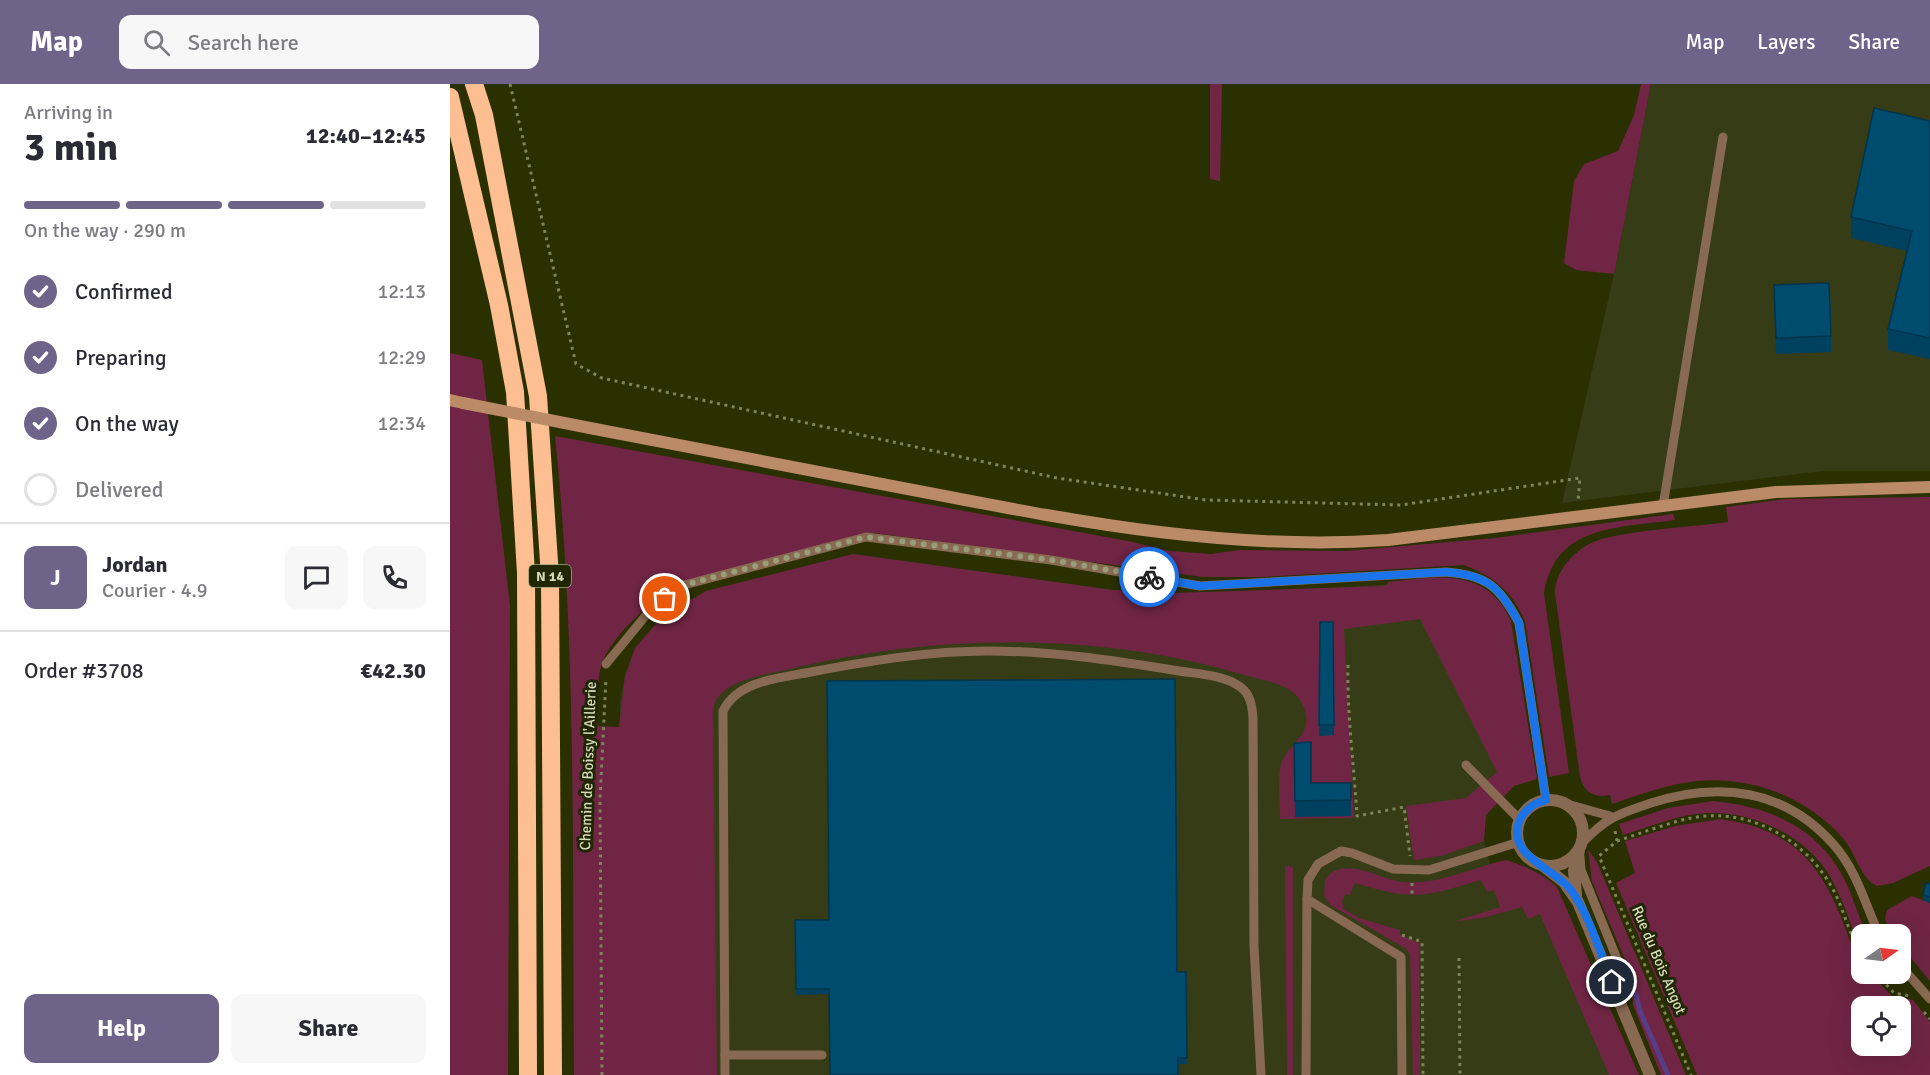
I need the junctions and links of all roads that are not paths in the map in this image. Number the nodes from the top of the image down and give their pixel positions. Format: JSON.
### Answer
{"nodes":[{"id":1,"x":474,"y":84,"type":"edge"},
{"id":2,"x":450,"y":99,"type":"edge"},
{"id":3,"x":1723,"y":137,"type":"dead end"},
{"id":4,"x":456,"y":401,"type":"edge"},
{"id":5,"x":1930,"y":487,"type":"edge"},
{"id":6,"x":1662,"y":506,"type":"junction"},
{"id":7,"x":606,"y":664,"type":"road end"},
{"id":8,"x":1466,"y":765,"type":"dead end"},
{"id":9,"x":1546,"y":800,"type":"junction"},
{"id":10,"x":1567,"y":804,"type":"junction"},
{"id":11,"x":1610,"y":816,"type":"junction"},
{"id":12,"x":1520,"y":820,"type":"junction"},
{"id":13,"x":1519,"y":842,"type":"junction"},
{"id":14,"x":1581,"y":846,"type":"junction"},
{"id":15,"x":1542,"y":865,"type":"junction"},
{"id":16,"x":1307,"y":899,"type":"junction"},
{"id":17,"x":1578,"y":902,"type":"junction"},
{"id":18,"x":1875,"y":924,"type":"edge"},
{"id":19,"x":1911,"y":977,"type":"edge"},
{"id":20,"x":1930,"y":999,"type":"edge"},
{"id":21,"x":1620,"y":1003,"type":"junction"},
{"id":22,"x":822,"y":1054,"type":"dead end"},
{"id":23,"x":725,"y":1055,"type":"junction"},
{"id":24,"x":528,"y":1075,"type":"edge"},
{"id":25,"x":554,"y":1075,"type":"edge"},
{"id":26,"x":725,"y":1075,"type":"edge"},
{"id":27,"x":1261,"y":1075,"type":"edge"},
{"id":28,"x":1306,"y":1075,"type":"edge"},
{"id":29,"x":1402,"y":1075,"type":"edge"},
{"id":30,"x":1650,"y":1075,"type":"edge"}],
"edges":[{"from":1,"to":25,"type":"highway","number":"N 14"},
{"from":2,"to":24,"type":"highway","number":"N 14"},
{"from":3,"to":6,"type":"lane"},
{"from":4,"to":6,"type":"main road","bridge":true},
{"from":5,"to":6,"type":"main road"},
{"from":7,"to":9,"type":"lane","name":"Chemin de Boissy l'Aillerie"},
{"from":8,"to":12,"type":"lane"},
{"from":9,"to":10,"type":"street"},
{"from":9,"to":12,"type":"street"},
{"from":10,"to":11,"type":"lane"},
{"from":10,"to":14,"type":"street"},
{"from":11,"to":14,"type":"lane"},
{"from":11,"to":18,"type":"lane"},
{"from":12,"to":13,"type":"street"},
{"from":13,"to":15,"type":"street"},
{"from":13,"to":16,"type":"lane"},
{"from":14,"to":15,"type":"street"},
{"from":14,"to":17,"type":"street"},
{"from":14,"to":21,"type":"lane"},
{"from":15,"to":17,"type":"street"},
{"from":16,"to":28,"type":"lane"},
{"from":16,"to":29,"type":"lane"},
{"from":17,"to":21,"type":"street"},
{"from":19,"to":20,"type":"lane"},
{"from":21,"to":30,"type":"street"},
{"from":22,"to":23,"type":"lane"},
{"from":23,"to":26,"type":"lane"},
{"from":23,"to":27,"type":"lane"}]}
